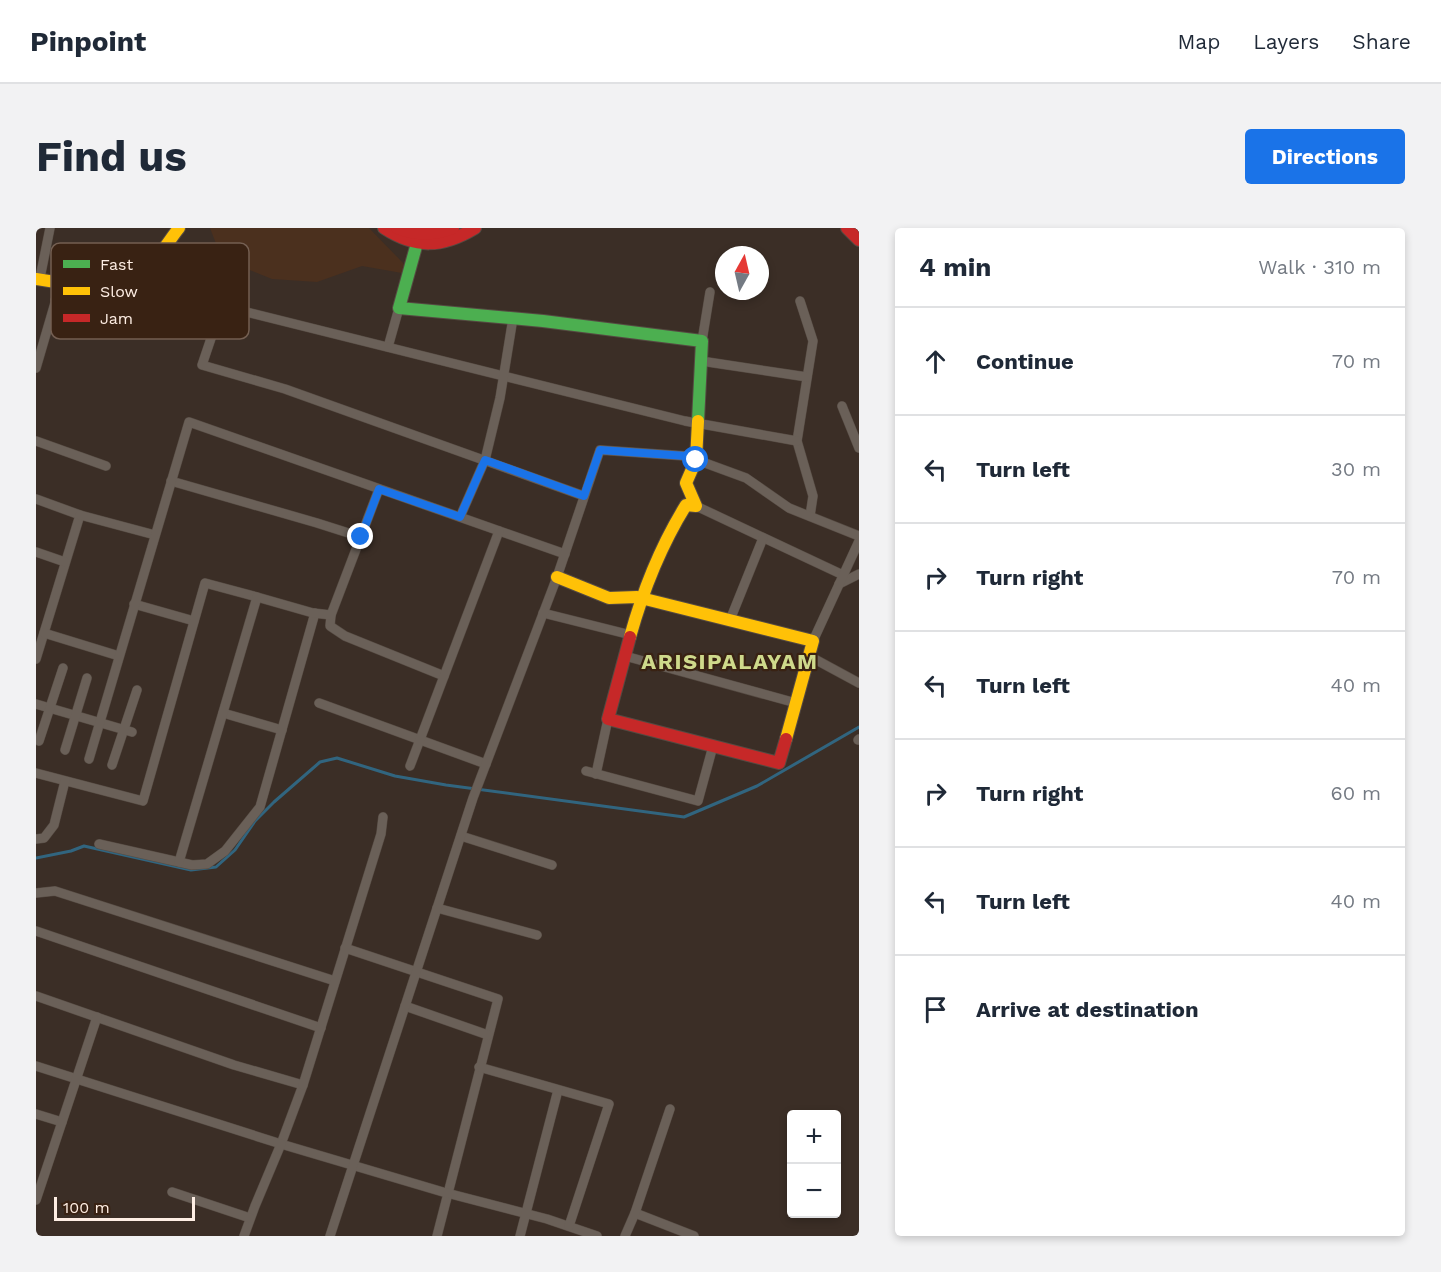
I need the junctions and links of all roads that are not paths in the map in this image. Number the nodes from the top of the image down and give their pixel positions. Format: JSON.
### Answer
{"nodes":[{"id":1,"x":50,"y":228,"type":"edge"},
{"id":2,"x":171,"y":228,"type":"edge"},
{"id":3,"x":179,"y":228,"type":"edge"},
{"id":4,"x":384,"y":228,"type":"edge"},
{"id":5,"x":397,"y":228,"type":"edge"},
{"id":6,"x":453,"y":228,"type":"edge"},
{"id":7,"x":475,"y":228,"type":"edge"},
{"id":8,"x":847,"y":228,"type":"edge"},
{"id":9,"x":859,"y":240,"type":"edge"},
{"id":10,"x":158,"y":243,"type":"edge"},
{"id":11,"x":167,"y":243,"type":"edge"},
{"id":12,"x":417,"y":243,"type":"junction"},
{"id":13,"x":38,"y":275,"type":"edge"},
{"id":14,"x":710,"y":292,"type":"dead end"},
{"id":15,"x":800,"y":301,"type":"dead end"},
{"id":16,"x":399,"y":308,"type":"junction"},
{"id":17,"x":249,"y":313,"type":"edge"},
{"id":18,"x":51,"y":314,"type":"edge"},
{"id":19,"x":513,"y":318,"type":"junction"},
{"id":20,"x":211,"y":339,"type":"edge"},
{"id":21,"x":702,"y":341,"type":"junction"},
{"id":22,"x":388,"y":347,"type":"junction"},
{"id":23,"x":701,"y":361,"type":"junction"},
{"id":24,"x":36,"y":368,"type":"edge"},
{"id":25,"x":504,"y":375,"type":"junction"},
{"id":26,"x":807,"y":376,"type":"junction"},
{"id":27,"x":842,"y":406,"type":"dead end"},
{"id":28,"x":698,"y":423,"type":"junction"},
{"id":29,"x":36,"y":441,"type":"edge"},
{"id":30,"x":797,"y":441,"type":"junction"},
{"id":31,"x":859,"y":448,"type":"edge"},
{"id":32,"x":485,"y":460,"type":"junction"},
{"id":33,"x":696,"y":460,"type":"junction"},
{"id":34,"x":105,"y":466,"type":"dead end"},
{"id":35,"x":171,"y":481,"type":"junction"},
{"id":36,"x":379,"y":489,"type":"junction"},
{"id":37,"x":584,"y":496,"type":"junction"},
{"id":38,"x":36,"y":499,"type":"edge"},
{"id":39,"x":696,"y":506,"type":"junction"},
{"id":40,"x":80,"y":515,"type":"junction"},
{"id":41,"x":810,"y":516,"type":"junction"},
{"id":42,"x":460,"y":517,"type":"junction"},
{"id":43,"x":499,"y":531,"type":"junction"},
{"id":44,"x":155,"y":535,"type":"junction"},
{"id":45,"x":859,"y":536,"type":"edge"},
{"id":46,"x":361,"y":537,"type":"junction"},
{"id":47,"x":764,"y":538,"type":"junction"},
{"id":48,"x":859,"y":541,"type":"edge"},
{"id":49,"x":36,"y":552,"type":"edge"},
{"id":50,"x":565,"y":554,"type":"junction"},
{"id":51,"x":66,"y":562,"type":"junction"},
{"id":52,"x":859,"y":574,"type":"edge"},
{"id":53,"x":557,"y":577,"type":"junction"},
{"id":54,"x":841,"y":580,"type":"junction"},
{"id":55,"x":257,"y":597,"type":"junction"},
{"id":56,"x":640,"y":598,"type":"junction"},
{"id":57,"x":134,"y":604,"type":"junction"},
{"id":58,"x":315,"y":613,"type":"junction"},
{"id":59,"x":543,"y":614,"type":"junction"},
{"id":60,"x":331,"y":615,"type":"junction"},
{"id":61,"x":730,"y":620,"type":"junction"},
{"id":62,"x":194,"y":621,"type":"junction"},
{"id":63,"x":44,"y":633,"type":"junction"},
{"id":64,"x":631,"y":635,"type":"junction"},
{"id":65,"x":813,"y":641,"type":"junction"},
{"id":66,"x":119,"y":656,"type":"junction"},
{"id":67,"x":809,"y":656,"type":"junction"},
{"id":68,"x":625,"y":657,"type":"junction"},
{"id":69,"x":36,"y":659,"type":"edge"},
{"id":70,"x":63,"y":668,"type":"dead end"},
{"id":71,"x":444,"y":676,"type":"junction"},
{"id":72,"x":87,"y":678,"type":"dead end"},
{"id":73,"x":859,"y":683,"type":"edge"},
{"id":74,"x":137,"y":690,"type":"dead end"},
{"id":75,"x":320,"y":703,"type":"dead end"},
{"id":76,"x":796,"y":703,"type":"junction"},
{"id":77,"x":36,"y":704,"type":"edge"},
{"id":78,"x":49,"y":708,"type":"junction"},
{"id":79,"x":223,"y":713,"type":"junction"},
{"id":80,"x":75,"y":716,"type":"junction"},
{"id":81,"x":608,"y":720,"type":"junction"},
{"id":82,"x":99,"y":723,"type":"junction"},
{"id":83,"x":282,"y":730,"type":"junction"},
{"id":84,"x":128,"y":731,"type":"junction"},
{"id":85,"x":420,"y":740,"type":"junction"},
{"id":86,"x":39,"y":741,"type":"dead end"},
{"id":87,"x":714,"y":746,"type":"junction"},
{"id":88,"x":65,"y":750,"type":"dead end"},
{"id":89,"x":88,"y":759,"type":"dead end"},
{"id":90,"x":486,"y":764,"type":"junction"},
{"id":91,"x":112,"y":765,"type":"dead end"},
{"id":92,"x":410,"y":766,"type":"dead end"},
{"id":93,"x":36,"y":773,"type":"edge"},
{"id":94,"x":65,"y":781,"type":"junction"},
{"id":95,"x":383,"y":817,"type":"dead end"},
{"id":96,"x":461,"y":836,"type":"junction"},
{"id":97,"x":36,"y":838,"type":"edge"},
{"id":98,"x":99,"y":844,"type":"dead end"},
{"id":99,"x":179,"y":862,"type":"junction"},
{"id":100,"x":552,"y":865,"type":"dead end"},
{"id":101,"x":36,"y":893,"type":"edge"},
{"id":102,"x":437,"y":908,"type":"junction"},
{"id":103,"x":36,"y":931,"type":"edge"},
{"id":104,"x":537,"y":935,"type":"dead end"},
{"id":105,"x":345,"y":948,"type":"junction"},
{"id":106,"x":417,"y":972,"type":"junction"},
{"id":107,"x":335,"y":981,"type":"junction"},
{"id":108,"x":36,"y":996,"type":"edge"},
{"id":109,"x":405,"y":1006,"type":"junction"},
{"id":110,"x":97,"y":1017,"type":"junction"},
{"id":111,"x":321,"y":1028,"type":"junction"},
{"id":112,"x":488,"y":1035,"type":"junction"},
{"id":113,"x":36,"y":1066,"type":"edge"},
{"id":114,"x":479,"y":1067,"type":"junction"},
{"id":115,"x":76,"y":1079,"type":"junction"},
{"id":116,"x":303,"y":1085,"type":"junction"},
{"id":117,"x":558,"y":1090,"type":"junction"},
{"id":118,"x":670,"y":1109,"type":"dead end"},
{"id":119,"x":36,"y":1114,"type":"edge"},
{"id":120,"x":62,"y":1122,"type":"junction"},
{"id":121,"x":281,"y":1144,"type":"junction"},
{"id":122,"x":353,"y":1165,"type":"junction"},
{"id":123,"x":40,"y":1173,"type":"edge"},
{"id":124,"x":172,"y":1192,"type":"dead end"},
{"id":125,"x":449,"y":1193,"type":"junction"},
{"id":126,"x":36,"y":1200,"type":"edge"},
{"id":127,"x":526,"y":1213,"type":"junction"},
{"id":128,"x":635,"y":1213,"type":"junction"},
{"id":129,"x":250,"y":1218,"type":"junction"},
{"id":130,"x":569,"y":1226,"type":"junction"},
{"id":131,"x":244,"y":1236,"type":"edge"},
{"id":132,"x":330,"y":1236,"type":"edge"},
{"id":133,"x":437,"y":1236,"type":"edge"},
{"id":134,"x":520,"y":1236,"type":"edge"},
{"id":135,"x":597,"y":1236,"type":"edge"},
{"id":136,"x":625,"y":1236,"type":"edge"},
{"id":137,"x":694,"y":1236,"type":"edge"}],
"edges":[{"from":1,"to":13,"type":"street"},
{"from":2,"to":10,"type":"street"},
{"from":3,"to":11,"type":"street"},
{"from":4,"to":12,"type":"street"},
{"from":5,"to":6,"type":"street"},
{"from":7,"to":12,"type":"street"},
{"from":8,"to":9,"type":"street"},
{"from":12,"to":16,"type":"street"},
{"from":14,"to":21,"type":"street"},
{"from":15,"to":26,"type":"street"},
{"from":16,"to":19,"type":"street"},
{"from":16,"to":22,"type":"street"},
{"from":17,"to":22,"type":"street"},
{"from":18,"to":24,"type":"street"},
{"from":19,"to":21,"type":"street"},
{"from":19,"to":25,"type":"street"},
{"from":20,"to":32,"type":"street"},
{"from":21,"to":23,"type":"street"},
{"from":22,"to":25,"type":"street"},
{"from":23,"to":26,"type":"street"},
{"from":23,"to":28,"type":"street"},
{"from":25,"to":28,"type":"street"},
{"from":25,"to":32,"type":"street"},
{"from":26,"to":30,"type":"street"},
{"from":27,"to":31,"type":"street"},
{"from":28,"to":30,"type":"street"},
{"from":28,"to":33,"type":"street"},
{"from":29,"to":34,"type":"street"},
{"from":30,"to":41,"type":"street"},
{"from":32,"to":37,"type":"street"},
{"from":32,"to":42,"type":"street"},
{"from":33,"to":37,"type":"street"},
{"from":33,"to":39,"type":"street"},
{"from":33,"to":41,"type":"street"},
{"from":35,"to":36,"type":"street"},
{"from":35,"to":44,"type":"street"},
{"from":35,"to":46,"type":"street"},
{"from":36,"to":42,"type":"street"},
{"from":36,"to":46,"type":"street"},
{"from":37,"to":50,"type":"street"},
{"from":38,"to":40,"type":"street"},
{"from":39,"to":47,"type":"street"},
{"from":39,"to":56,"type":"street"},
{"from":40,"to":44,"type":"street"},
{"from":40,"to":51,"type":"street"},
{"from":41,"to":45,"type":"street"},
{"from":42,"to":43,"type":"street"},
{"from":43,"to":50,"type":"street"},
{"from":43,"to":71,"type":"street"},
{"from":44,"to":57,"type":"street"},
{"from":46,"to":60,"type":"street"},
{"from":47,"to":54,"type":"street"},
{"from":47,"to":61,"type":"street"},
{"from":48,"to":54,"type":"street"},
{"from":49,"to":51,"type":"street"},
{"from":50,"to":53,"type":"street"},
{"from":51,"to":63,"type":"street"},
{"from":52,"to":54,"type":"street"},
{"from":53,"to":56,"type":"street"},
{"from":53,"to":59,"type":"street"},
{"from":54,"to":65,"type":"street"},
{"from":55,"to":58,"type":"street"},
{"from":55,"to":62,"type":"street"},
{"from":55,"to":79,"type":"street"},
{"from":56,"to":61,"type":"street"},
{"from":56,"to":64,"type":"street"},
{"from":57,"to":62,"type":"street"},
{"from":57,"to":66,"type":"street"},
{"from":58,"to":60,"type":"street"},
{"from":58,"to":83,"type":"street"},
{"from":59,"to":64,"type":"street"},
{"from":59,"to":90,"type":"street"},
{"from":60,"to":71,"type":"street"},
{"from":61,"to":65,"type":"street"},
{"from":62,"to":94,"type":"street"},
{"from":63,"to":66,"type":"street"},
{"from":63,"to":69,"type":"street"},
{"from":64,"to":68,"type":"street"},
{"from":65,"to":67,"type":"street"},
{"from":66,"to":82,"type":"street"},
{"from":67,"to":73,"type":"street"},
{"from":67,"to":76,"type":"street"},
{"from":68,"to":76,"type":"street"},
{"from":68,"to":81,"type":"street"},
{"from":70,"to":78,"type":"street"},
{"from":71,"to":85,"type":"street"},
{"from":72,"to":80,"type":"street"},
{"from":74,"to":84,"type":"street"},
{"from":75,"to":85,"type":"street"},
{"from":76,"to":87,"type":"street"},
{"from":77,"to":78,"type":"street"},
{"from":78,"to":80,"type":"street"},
{"from":78,"to":86,"type":"street"},
{"from":79,"to":83,"type":"street"},
{"from":79,"to":99,"type":"street"},
{"from":80,"to":82,"type":"street"},
{"from":80,"to":88,"type":"street"},
{"from":81,"to":87,"type":"street"},
{"from":81,"to":87,"type":"street"},
{"from":82,"to":84,"type":"street"},
{"from":82,"to":89,"type":"street"},
{"from":83,"to":99,"type":"street"},
{"from":84,"to":91,"type":"street"},
{"from":85,"to":90,"type":"street"},
{"from":85,"to":92,"type":"street"},
{"from":90,"to":96,"type":"street"},
{"from":93,"to":94,"type":"street"},
{"from":94,"to":97,"type":"street"},
{"from":95,"to":105,"type":"street"},
{"from":96,"to":100,"type":"street"},
{"from":96,"to":102,"type":"street"},
{"from":98,"to":99,"type":"street"},
{"from":101,"to":107,"type":"street"},
{"from":102,"to":104,"type":"street"},
{"from":102,"to":106,"type":"street"},
{"from":103,"to":111,"type":"street"},
{"from":105,"to":106,"type":"street"},
{"from":105,"to":107,"type":"street"},
{"from":106,"to":109,"type":"street"},
{"from":106,"to":112,"type":"street"},
{"from":107,"to":111,"type":"street"},
{"from":108,"to":110,"type":"street"},
{"from":109,"to":112,"type":"street"},
{"from":109,"to":122,"type":"street"},
{"from":110,"to":115,"type":"street"},
{"from":110,"to":116,"type":"street"},
{"from":111,"to":116,"type":"street"},
{"from":112,"to":114,"type":"street"},
{"from":113,"to":115,"type":"street"},
{"from":114,"to":117,"type":"street"},
{"from":114,"to":125,"type":"street"},
{"from":115,"to":120,"type":"street"},
{"from":115,"to":121,"type":"street"},
{"from":116,"to":121,"type":"street"},
{"from":117,"to":127,"type":"street"},
{"from":117,"to":130,"type":"street"},
{"from":118,"to":128,"type":"street"},
{"from":119,"to":120,"type":"street"},
{"from":120,"to":123,"type":"street"},
{"from":121,"to":122,"type":"street"},
{"from":121,"to":129,"type":"street"},
{"from":122,"to":125,"type":"street"},
{"from":122,"to":132,"type":"street"},
{"from":123,"to":126,"type":"street"},
{"from":124,"to":129,"type":"street"},
{"from":125,"to":127,"type":"street"},
{"from":125,"to":133,"type":"street"},
{"from":127,"to":130,"type":"street"},
{"from":127,"to":134,"type":"street"},
{"from":128,"to":136,"type":"street"},
{"from":128,"to":137,"type":"street"},
{"from":129,"to":131,"type":"street"},
{"from":130,"to":135,"type":"street"}]}
